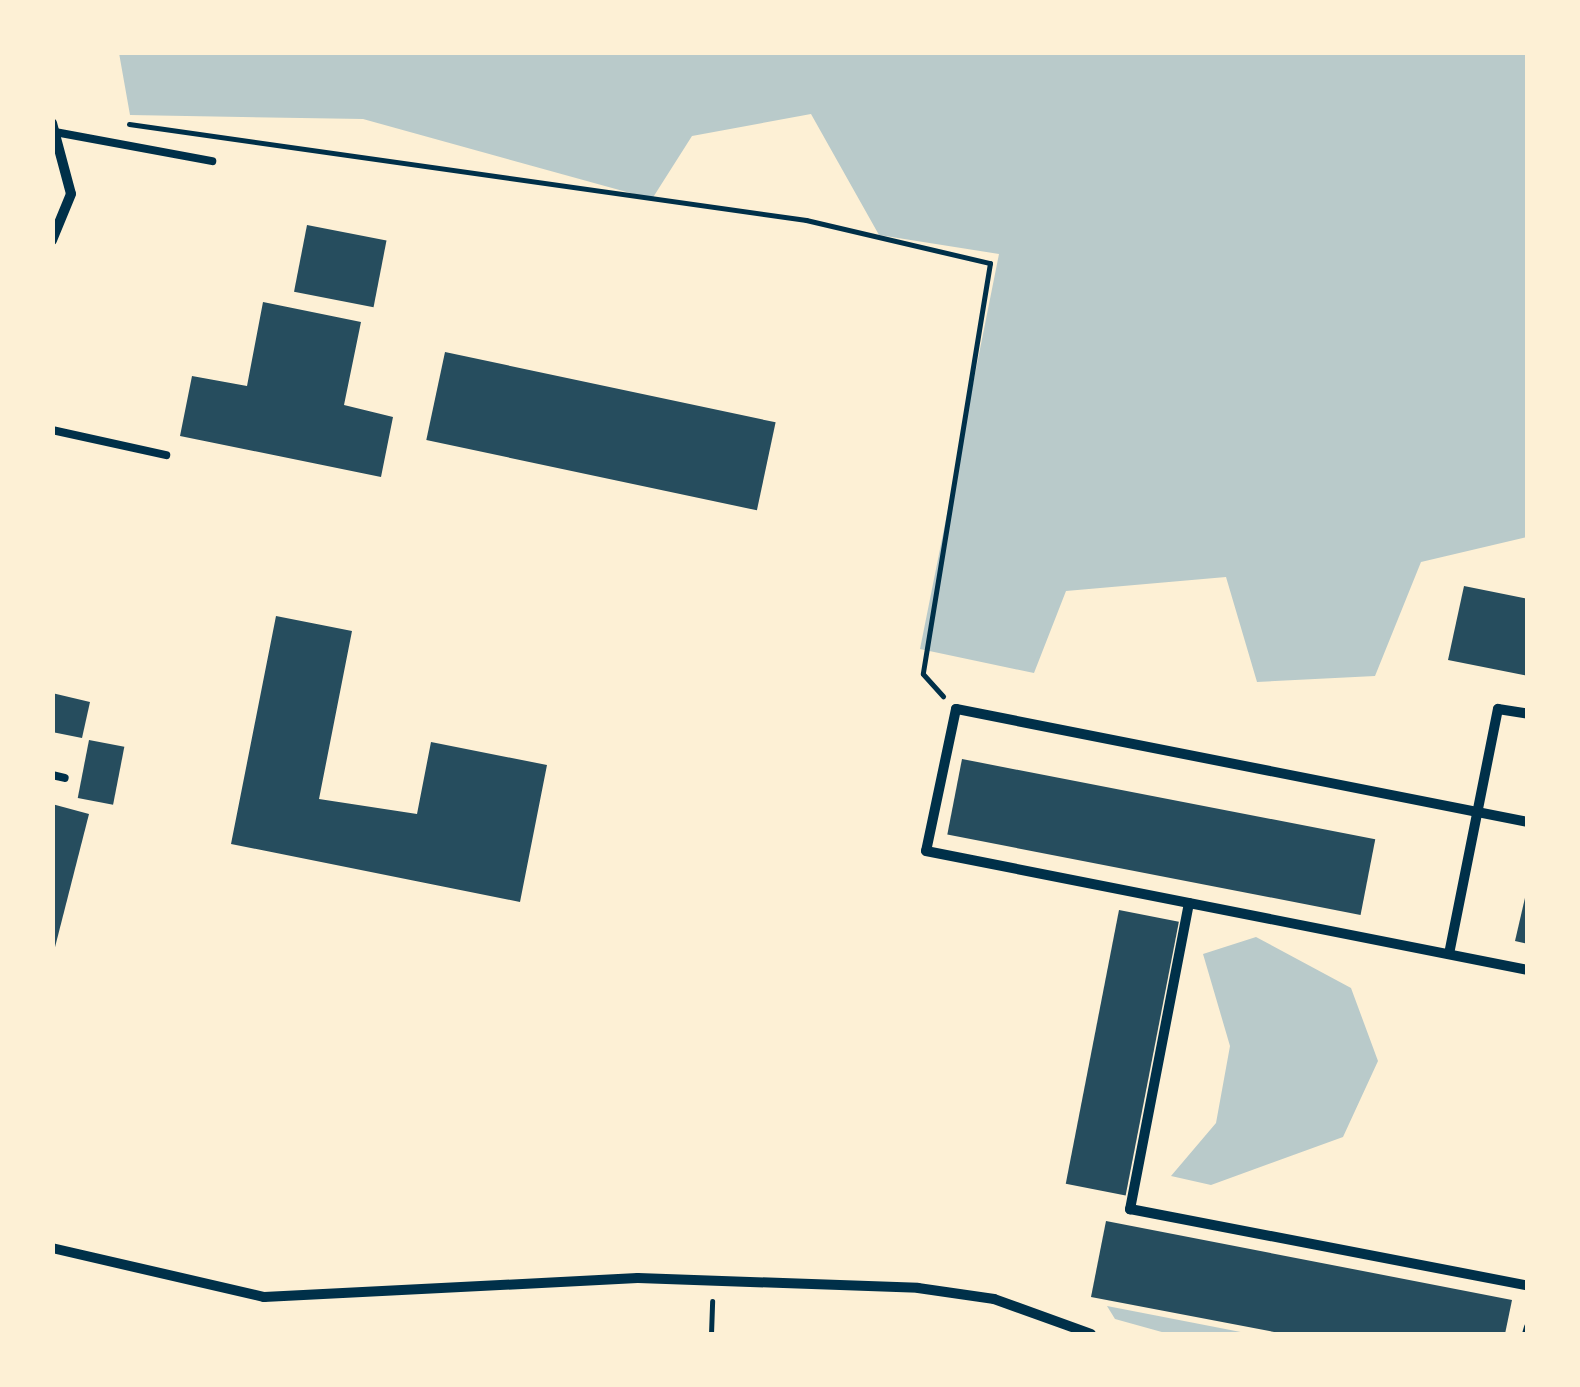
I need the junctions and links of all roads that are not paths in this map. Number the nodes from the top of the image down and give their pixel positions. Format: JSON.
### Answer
{"nodes":[{"id":1,"x":54,"y":127,"type":"edge"},
{"id":2,"x":212,"y":161,"type":"dead end"},
{"id":3,"x":52,"y":240,"type":"edge"},
{"id":4,"x":52,"y":430,"type":"edge"},
{"id":5,"x":166,"y":455,"type":"dead end"},
{"id":6,"x":1528,"y":714,"type":"edge"},
{"id":7,"x":52,"y":775,"type":"edge"},
{"id":8,"x":65,"y":778,"type":"dead end"},
{"id":9,"x":1476,"y":812,"type":"junction"},
{"id":10,"x":1528,"y":822,"type":"edge"},
{"id":11,"x":1190,"y":903,"type":"junction"},
{"id":12,"x":1449,"y":954,"type":"junction"},
{"id":13,"x":1528,"y":970,"type":"edge"},
{"id":14,"x":52,"y":1248,"type":"edge"},
{"id":15,"x":1528,"y":1286,"type":"edge"},
{"id":16,"x":1528,"y":1327,"type":"edge"},
{"id":17,"x":1091,"y":1334,"type":"edge"},
{"id":18,"x":1526,"y":1334,"type":"edge"}],
"edges":[{"from":1,"to":2,"type":"lane"},
{"from":1,"to":3,"type":"street"},
{"from":4,"to":5,"type":"lane"},
{"from":6,"to":9,"type":"street"},
{"from":7,"to":8,"type":"lane"},
{"from":9,"to":10,"type":"street"},
{"from":9,"to":11,"type":"street"},
{"from":9,"to":12,"type":"street"},
{"from":11,"to":12,"type":"street"},
{"from":11,"to":15,"type":"street"},
{"from":12,"to":13,"type":"street"},
{"from":14,"to":17,"type":"street"},
{"from":16,"to":18,"type":"lane"}]}
